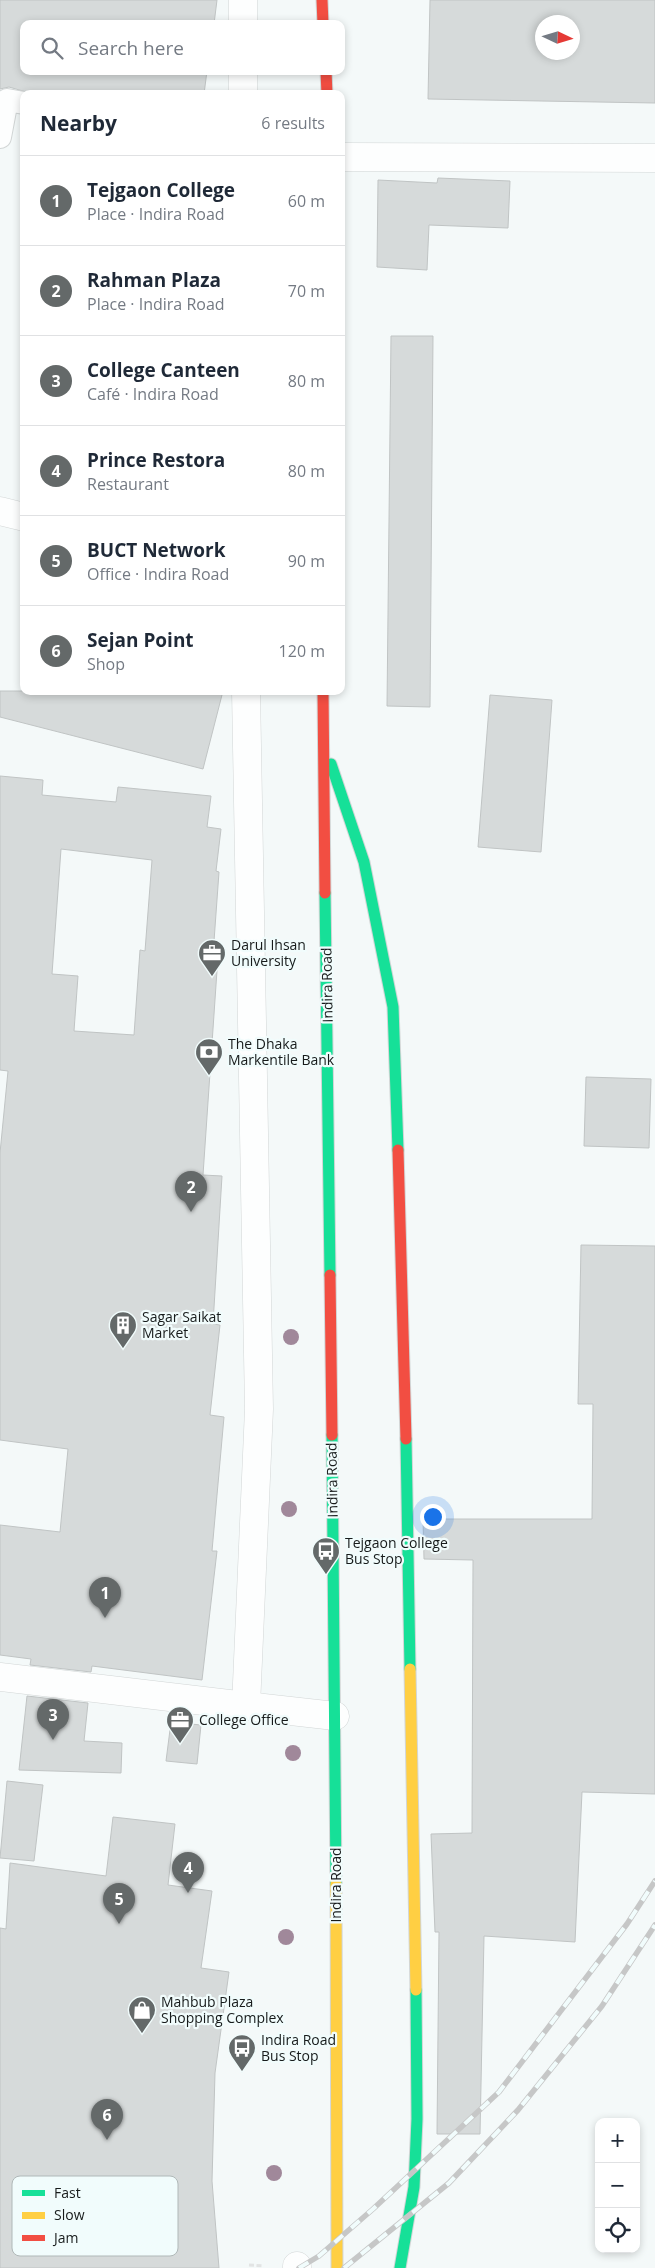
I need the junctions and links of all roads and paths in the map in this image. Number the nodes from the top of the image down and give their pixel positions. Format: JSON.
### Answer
{"nodes":[{"id":1,"x":242,"y":0,"type":"edge"},
{"id":2,"x":322,"y":0,"type":"edge"},
{"id":3,"x":242,"y":20,"type":"edge"},
{"id":4,"x":323,"y":20,"type":"edge"},
{"id":5,"x":243,"y":75,"type":"edge"},
{"id":6,"x":326,"y":75,"type":"edge"},
{"id":7,"x":243,"y":90,"type":"edge"},
{"id":8,"x":327,"y":90,"type":"edge"},
{"id":9,"x":10,"y":101,"type":"edge"},
{"id":10,"x":0,"y":137,"type":"edge"},
{"id":11,"x":345,"y":157,"type":"edge"},
{"id":12,"x":655,"y":158,"type":"edge"},
{"id":13,"x":0,"y":511,"type":"edge"},
{"id":14,"x":20,"y":516,"type":"edge"},
{"id":15,"x":246,"y":695,"type":"edge"},
{"id":16,"x":323,"y":695,"type":"edge"},
{"id":17,"x":324,"y":740,"type":"junction"},
{"id":18,"x":0,"y":1677,"type":"edge"},
{"id":19,"x":246,"y":1706,"type":"junction"},
{"id":20,"x":335,"y":1716,"type":"junction"},
{"id":21,"x":337,"y":2268,"type":"edge"},
{"id":22,"x":400,"y":2268,"type":"edge"}],
"edges":[{"from":1,"to":3,"type":"street"},
{"from":2,"to":4,"type":"highway"},
{"from":5,"to":7,"type":"street"},
{"from":6,"to":8,"type":"highway"},
{"from":9,"to":10,"type":"lane"},
{"from":11,"to":12,"type":"street"},
{"from":13,"to":14,"type":"street"},
{"from":15,"to":19,"type":"street"},
{"from":16,"to":17,"type":"highway","name":"Indira Road"},
{"from":17,"to":20,"type":"highway","name":"Indira Road"},
{"from":17,"to":22,"type":"highway"},
{"from":18,"to":19,"type":"street"},
{"from":19,"to":20,"type":"street"},
{"from":20,"to":21,"type":"highway","name":"Indira Road"}]}
